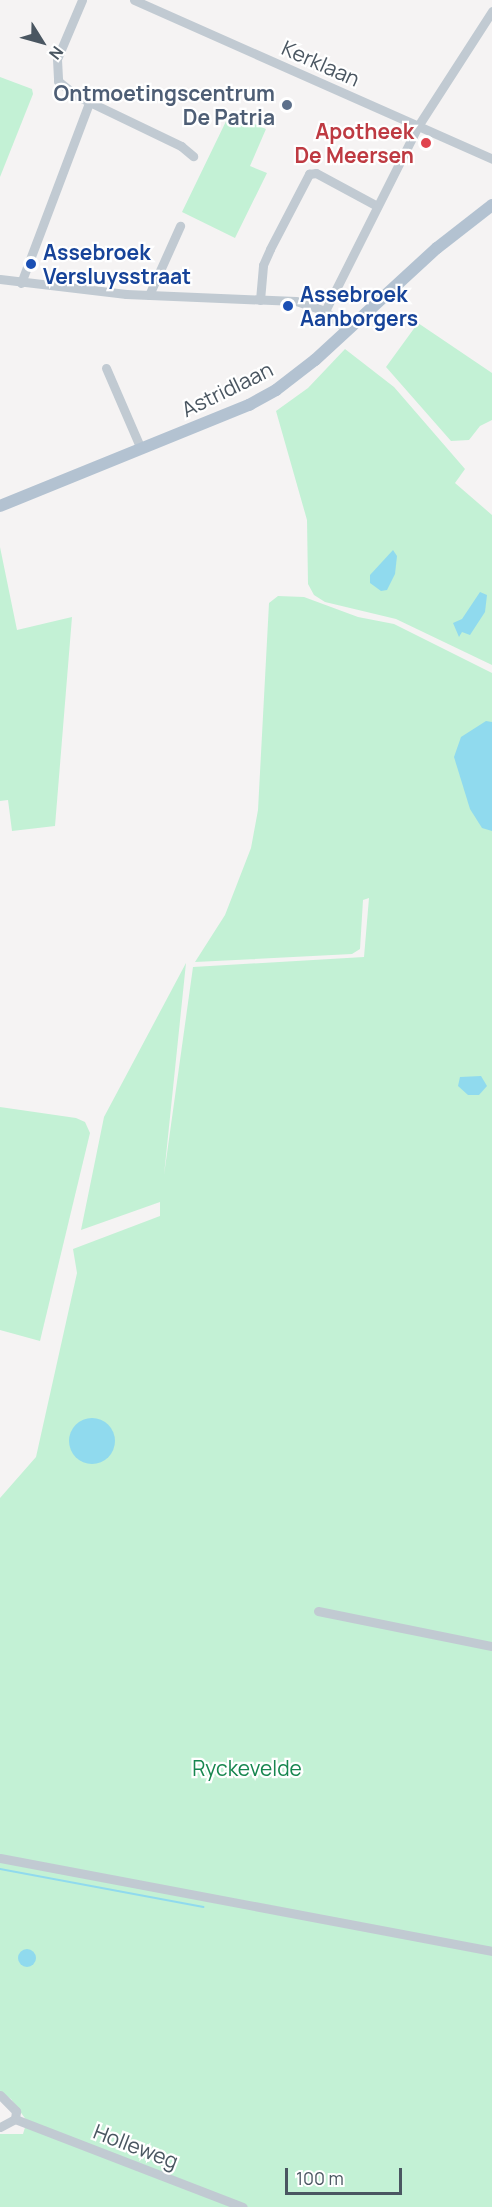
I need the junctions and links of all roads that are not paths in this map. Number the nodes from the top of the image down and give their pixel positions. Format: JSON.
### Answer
{"nodes":[{"id":1,"x":82,"y":0,"type":"edge"},
{"id":2,"x":135,"y":0,"type":"edge"},
{"id":3,"x":492,"y":11,"type":"edge"},
{"id":4,"x":89,"y":103,"type":"junction"},
{"id":5,"x":418,"y":126,"type":"junction"},
{"id":6,"x":193,"y":156,"type":"dead end"},
{"id":7,"x":492,"y":159,"type":"edge"},
{"id":8,"x":492,"y":205,"type":"edge"},
{"id":9,"x":377,"y":206,"type":"junction"},
{"id":10,"x":180,"y":226,"type":"dead end"},
{"id":11,"x":0,"y":279,"type":"edge"},
{"id":12,"x":21,"y":283,"type":"junction"},
{"id":13,"x":149,"y":295,"type":"junction"},
{"id":14,"x":260,"y":300,"type":"junction"},
{"id":15,"x":326,"y":311,"type":"junction"},
{"id":16,"x":347,"y":330,"type":"junction"},
{"id":17,"x":105,"y":368,"type":"dead end"},
{"id":18,"x":141,"y":449,"type":"junction"},
{"id":19,"x":0,"y":506,"type":"edge"},
{"id":20,"x":318,"y":1611,"type":"dead end"},
{"id":21,"x":492,"y":1646,"type":"edge"},
{"id":22,"x":0,"y":1858,"type":"edge"},
{"id":23,"x":492,"y":1952,"type":"edge"},
{"id":24,"x":0,"y":2095,"type":"edge"},
{"id":25,"x":15,"y":2119,"type":"junction"},
{"id":26,"x":0,"y":2127,"type":"edge"},
{"id":27,"x":243,"y":2207,"type":"edge"}],
"edges":[{"from":1,"to":4,"type":"street"},
{"from":2,"to":5,"type":"street","name":"Kerklaan"},
{"from":3,"to":5,"type":"street"},
{"from":4,"to":6,"type":"street"},
{"from":4,"to":12,"type":"street"},
{"from":5,"to":7,"type":"street","name":"Kerklaan"},
{"from":5,"to":9,"type":"street"},
{"from":8,"to":16,"type":"main road","name":"Astridlaan"},
{"from":9,"to":14,"type":"street"},
{"from":9,"to":15,"type":"street"},
{"from":10,"to":13,"type":"street"},
{"from":11,"to":12,"type":"street"},
{"from":12,"to":13,"type":"street"},
{"from":13,"to":14,"type":"street"},
{"from":14,"to":15,"type":"street"},
{"from":15,"to":16,"type":"street"},
{"from":16,"to":18,"type":"main road","name":"Astridlaan"},
{"from":17,"to":18,"type":"street"},
{"from":18,"to":19,"type":"main road","name":"Astridlaan"},
{"from":20,"to":21,"type":"street"},
{"from":22,"to":23,"type":"street"},
{"from":24,"to":25,"type":"street"},
{"from":25,"to":26,"type":"street"},
{"from":25,"to":27,"type":"street","name":"Holleweg"}]}
